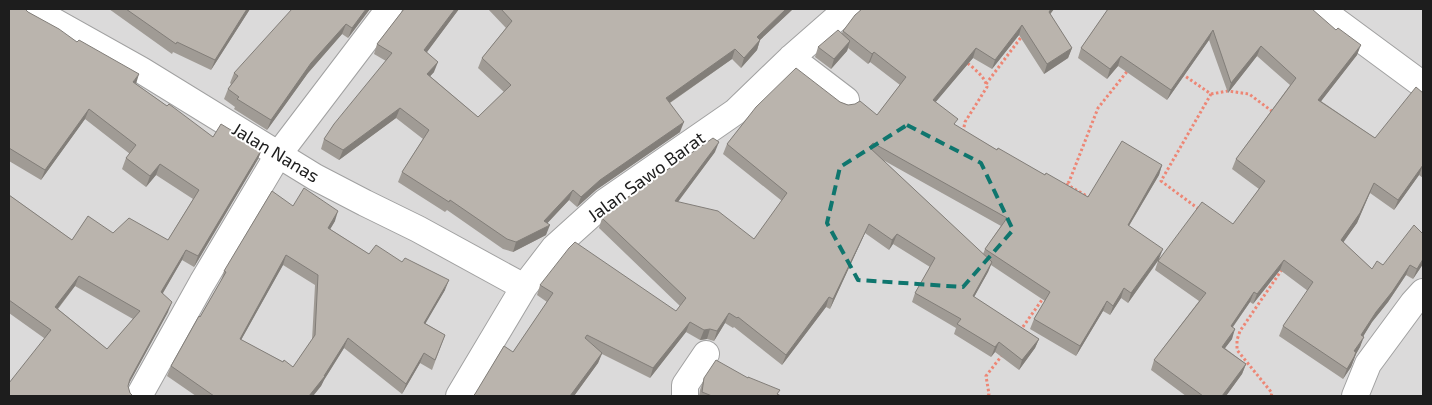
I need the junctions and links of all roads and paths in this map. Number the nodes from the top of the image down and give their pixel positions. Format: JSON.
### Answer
{"nodes":[{"id":1,"x":32,"y":9,"type":"edge"},
{"id":2,"x":389,"y":9,"type":"edge"},
{"id":3,"x":847,"y":9,"type":"edge"},
{"id":4,"x":1320,"y":9,"type":"edge"},
{"id":5,"x":1028,"y":31,"type":"edge"},
{"id":6,"x":791,"y":58,"type":"junction"},
{"id":7,"x":961,"y":58,"type":"edge"},
{"id":8,"x":1133,"y":64,"type":"edge"},
{"id":9,"x":1182,"y":74,"type":"edge"},
{"id":10,"x":986,"y":84,"type":"junction"},
{"id":11,"x":1423,"y":86,"type":"edge"},
{"id":12,"x":1211,"y":94,"type":"junction"},
{"id":13,"x":846,"y":100,"type":"dead end"},
{"id":14,"x":1279,"y":117,"type":"edge"},
{"id":15,"x":963,"y":129,"type":"junction"},
{"id":16,"x":957,"y":136,"type":"edge"},
{"id":17,"x":965,"y":138,"type":"edge"},
{"id":18,"x":278,"y":154,"type":"junction"},
{"id":19,"x":1068,"y":183,"type":"junction"},
{"id":20,"x":1061,"y":186,"type":"edge"},
{"id":21,"x":1096,"y":202,"type":"edge"},
{"id":22,"x":1201,"y":211,"type":"edge"},
{"id":23,"x":1287,"y":263,"type":"edge"},
{"id":24,"x":524,"y":288,"type":"junction"},
{"id":25,"x":1049,"y":291,"type":"edge"},
{"id":26,"x":1423,"y":292,"type":"edge"},
{"id":27,"x":1015,"y":338,"type":"edge"},
{"id":28,"x":1004,"y":353,"type":"edge"},
{"id":29,"x":706,"y":354,"type":"dead end"},
{"id":30,"x":139,"y":396,"type":"edge"},
{"id":31,"x":459,"y":396,"type":"edge"},
{"id":32,"x":685,"y":396,"type":"edge"},
{"id":33,"x":988,"y":396,"type":"edge"},
{"id":34,"x":1271,"y":396,"type":"edge"},
{"id":35,"x":1355,"y":396,"type":"edge"}],
"edges":[{"from":1,"to":18,"type":"street","name":"Jalan Nanas"},
{"from":2,"to":18,"type":"street"},
{"from":3,"to":6,"type":"street","name":"Jalan Sawo Barat"},
{"from":4,"to":11,"type":"street"},
{"from":5,"to":10,"type":"path"},
{"from":6,"to":13,"type":"street"},
{"from":6,"to":24,"type":"street","name":"Jalan Sawo Barat"},
{"from":7,"to":10,"type":"path"},
{"from":8,"to":19,"type":"path"},
{"from":9,"to":12,"type":"path"},
{"from":10,"to":15,"type":"path"},
{"from":12,"to":14,"type":"path"},
{"from":12,"to":22,"type":"path"},
{"from":15,"to":16,"type":"path"},
{"from":15,"to":17,"type":"path"},
{"from":18,"to":24,"type":"street","name":"Jalan Nanas"},
{"from":18,"to":30,"type":"street"},
{"from":19,"to":20,"type":"path"},
{"from":19,"to":21,"type":"path"},
{"from":23,"to":34,"type":"path"},
{"from":24,"to":31,"type":"street","name":"Jalan Sawo Barat"},
{"from":25,"to":27,"type":"path"},
{"from":26,"to":35,"type":"street"},
{"from":28,"to":33,"type":"path"},
{"from":29,"to":32,"type":"street"}]}
